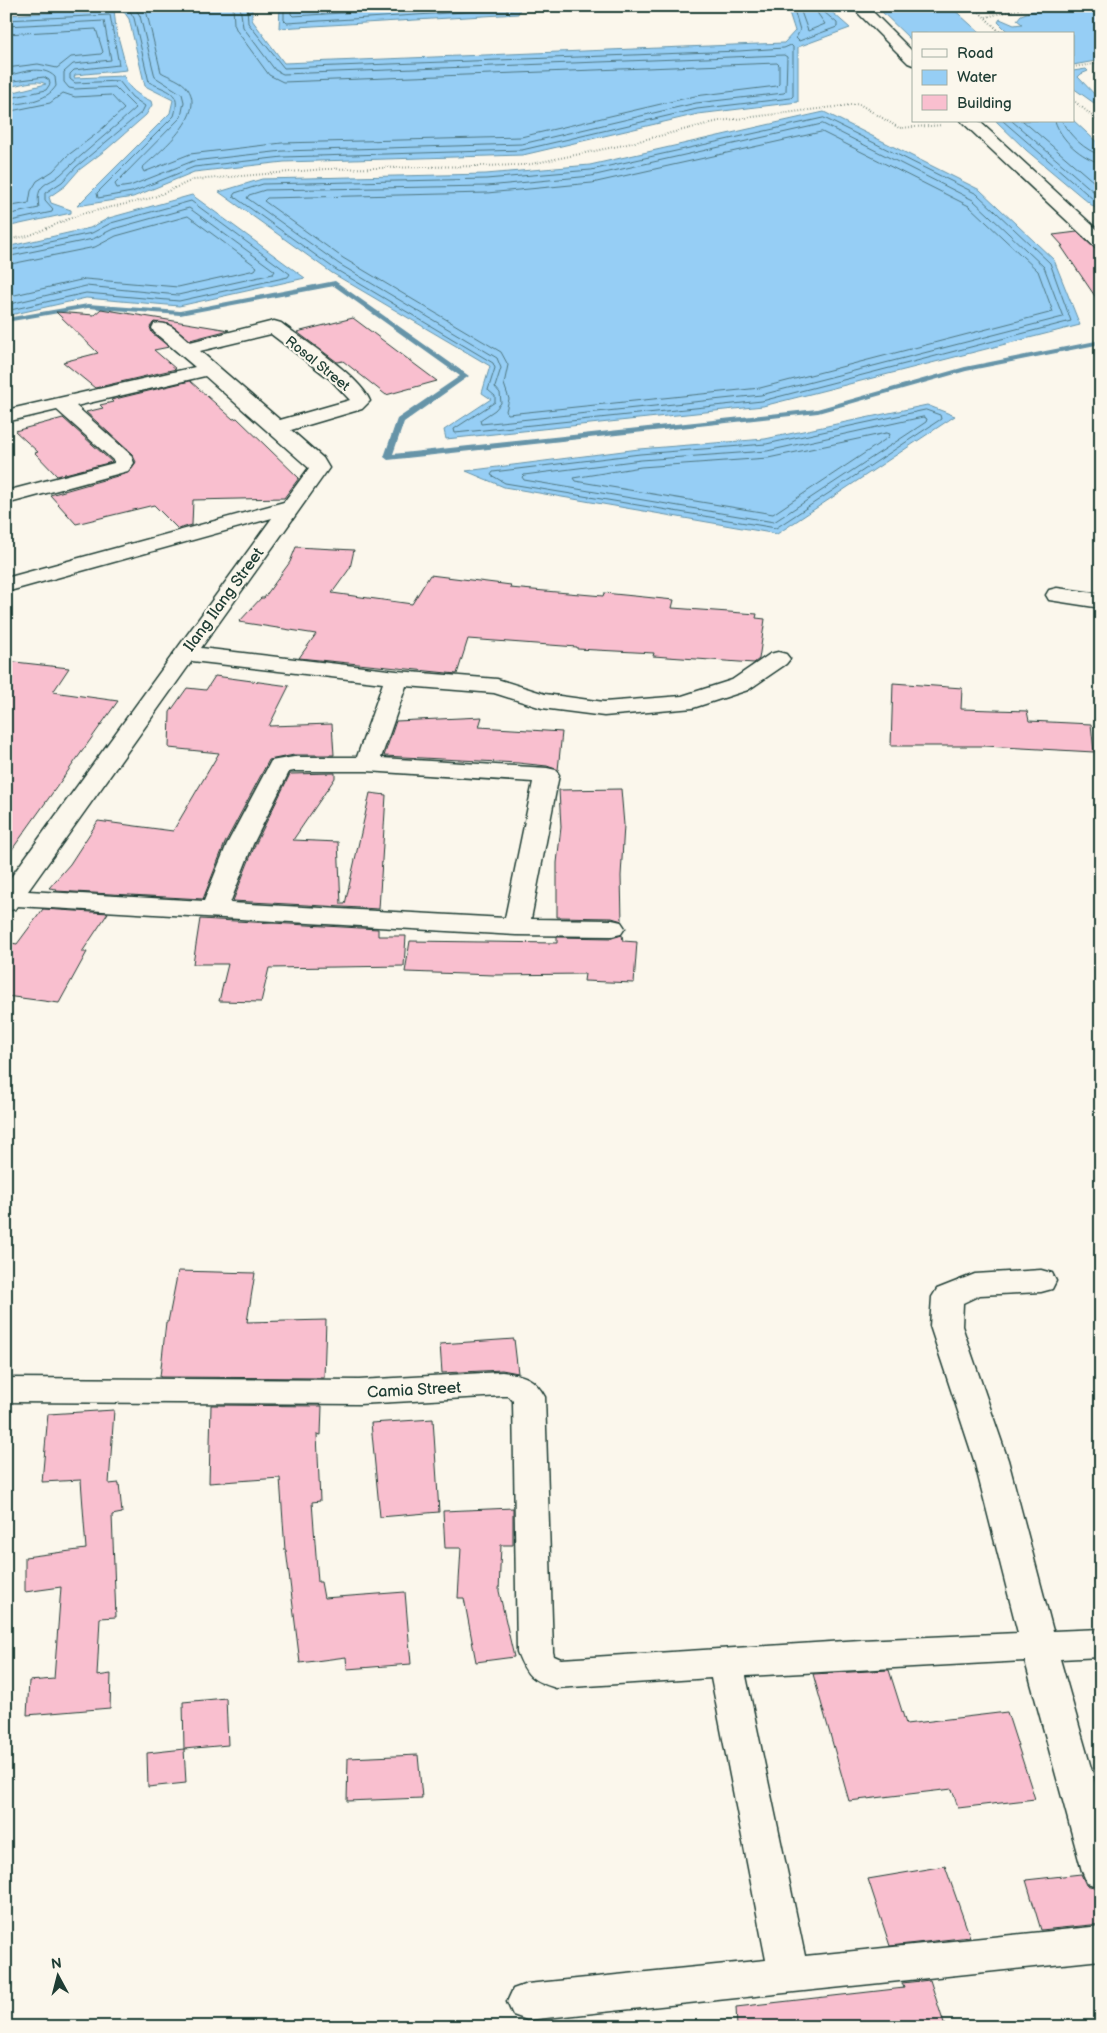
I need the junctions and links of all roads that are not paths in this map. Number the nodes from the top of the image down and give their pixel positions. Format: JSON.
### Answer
{"nodes":[{"id":1,"x":858,"y":6,"type":"edge"},
{"id":2,"x":912,"y":59,"type":"edge"},
{"id":3,"x":970,"y":122,"type":"edge"},
{"id":4,"x":1101,"y":243,"type":"edge"},
{"id":5,"x":160,"y":328,"type":"dead end"},
{"id":6,"x":186,"y":349,"type":"junction"},
{"id":7,"x":209,"y":369,"type":"junction"},
{"id":8,"x":60,"y":402,"type":"junction"},
{"id":9,"x":6,"y":416,"type":"edge"},
{"id":10,"x":274,"y":428,"type":"junction"},
{"id":11,"x":6,"y":498,"type":"edge"},
{"id":12,"x":289,"y":507,"type":"junction"},
{"id":13,"x":6,"y":585,"type":"edge"},
{"id":14,"x":1057,"y":595,"type":"dead end"},
{"id":15,"x":1101,"y":601,"type":"edge"},
{"id":16,"x":185,"y":653,"type":"junction"},
{"id":17,"x":778,"y":659,"type":"dead end"},
{"id":18,"x":397,"y":678,"type":"junction"},
{"id":19,"x":367,"y":764,"type":"junction"},
{"id":20,"x":8,"y":901,"type":"edge"},
{"id":21,"x":214,"y":910,"type":"junction"},
{"id":22,"x":516,"y":927,"type":"junction"},
{"id":23,"x":612,"y":928,"type":"dead end"},
{"id":24,"x":1041,"y":1281,"type":"dead end"},
{"id":25,"x":6,"y":1390,"type":"edge"},
{"id":26,"x":1101,"y":1643,"type":"edge"},
{"id":27,"x":1039,"y":1647,"type":"junction"},
{"id":28,"x":726,"y":1664,"type":"junction"},
{"id":29,"x":1101,"y":1871,"type":"edge"},
{"id":30,"x":1101,"y":1943,"type":"edge"},
{"id":31,"x":789,"y":1975,"type":"junction"},
{"id":32,"x":527,"y":2002,"type":"dead end"}],
"edges":[{"from":1,"to":2,"type":"street"},
{"from":3,"to":4,"type":"street"},
{"from":5,"to":6,"type":"street","name":"Ilang Ilang Street"},
{"from":6,"to":7,"type":"street","name":"Ilang Ilang Street"},
{"from":6,"to":10,"type":"street","name":"Rosal Street"},
{"from":7,"to":8,"type":"street"},
{"from":7,"to":10,"type":"street","name":"Ilang Ilang Street"},
{"from":8,"to":9,"type":"street"},
{"from":8,"to":11,"type":"street"},
{"from":10,"to":12,"type":"street","name":"Ilang Ilang Street"},
{"from":12,"to":13,"type":"street"},
{"from":12,"to":16,"type":"street","name":"Ilang Ilang Street"},
{"from":14,"to":15,"type":"street"},
{"from":16,"to":18,"type":"street"},
{"from":16,"to":20,"type":"street","name":"Ilang Ilang Street"},
{"from":17,"to":18,"type":"street"},
{"from":18,"to":19,"type":"street"},
{"from":19,"to":21,"type":"street"},
{"from":19,"to":22,"type":"street"},
{"from":20,"to":21,"type":"street"},
{"from":21,"to":22,"type":"street"},
{"from":22,"to":23,"type":"street"},
{"from":24,"to":27,"type":"street"},
{"from":25,"to":28,"type":"street","name":"Camia Street"},
{"from":26,"to":27,"type":"street"},
{"from":27,"to":28,"type":"street"},
{"from":27,"to":29,"type":"street"},
{"from":28,"to":31,"type":"street"},
{"from":30,"to":31,"type":"street"},
{"from":31,"to":32,"type":"street"}]}
